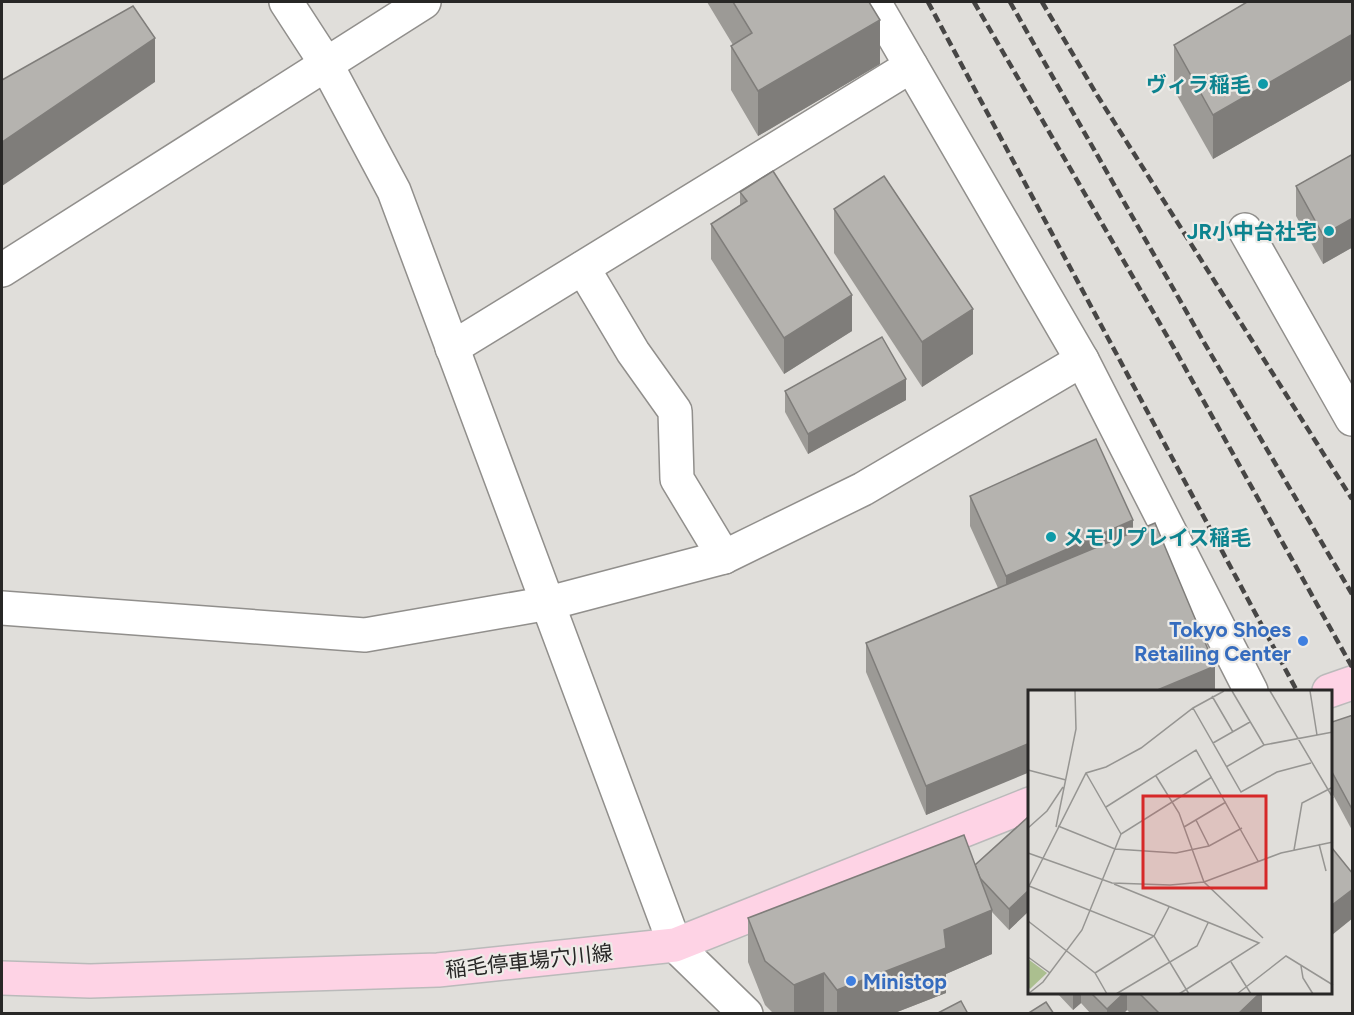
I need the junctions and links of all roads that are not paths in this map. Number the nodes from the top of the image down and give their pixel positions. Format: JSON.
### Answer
{"nodes":[{"id":1,"x":286,"y":2,"type":"edge"},
{"id":2,"x":424,"y":2,"type":"edge"},
{"id":3,"x":874,"y":2,"type":"edge"},
{"id":4,"x":325,"y":62,"type":"junction"},
{"id":5,"x":911,"y":66,"type":"junction"},
{"id":6,"x":1245,"y":231,"type":"dead end"},
{"id":7,"x":582,"y":268,"type":"junction"},
{"id":8,"x":2,"y":270,"type":"edge"},
{"id":9,"x":452,"y":348,"type":"junction"},
{"id":10,"x":1082,"y":360,"type":"junction"},
{"id":11,"x":1353,"y":419,"type":"edge"},
{"id":12,"x":724,"y":557,"type":"junction"},
{"id":13,"x":549,"y":603,"type":"junction"},
{"id":14,"x":2,"y":608,"type":"edge"},
{"id":15,"x":1353,"y":683,"type":"edge"},
{"id":16,"x":1250,"y":690,"type":"edge"},
{"id":17,"x":1332,"y":690,"type":"edge"},
{"id":18,"x":1028,"y":805,"type":"edge"},
{"id":19,"x":675,"y":945,"type":"junction"},
{"id":20,"x":2,"y":978,"type":"edge"},
{"id":21,"x":746,"y":1014,"type":"edge"}],
"edges":[{"from":1,"to":4,"type":"street"},
{"from":2,"to":4,"type":"street"},
{"from":3,"to":5,"type":"street"},
{"from":4,"to":8,"type":"street"},
{"from":4,"to":9,"type":"street"},
{"from":5,"to":7,"type":"street"},
{"from":5,"to":10,"type":"street"},
{"from":6,"to":11,"type":"street"},
{"from":7,"to":9,"type":"street"},
{"from":7,"to":12,"type":"street"},
{"from":9,"to":13,"type":"street"},
{"from":10,"to":12,"type":"street"},
{"from":10,"to":16,"type":"street"},
{"from":12,"to":13,"type":"street"},
{"from":13,"to":14,"type":"street"},
{"from":13,"to":19,"type":"street"},
{"from":15,"to":17,"type":"main road"},
{"from":18,"to":19,"type":"main road","name":"稲毛停車場穴川線"},
{"from":19,"to":20,"type":"main road","name":"稲毛停車場穴川線"},
{"from":19,"to":21,"type":"street"}]}
